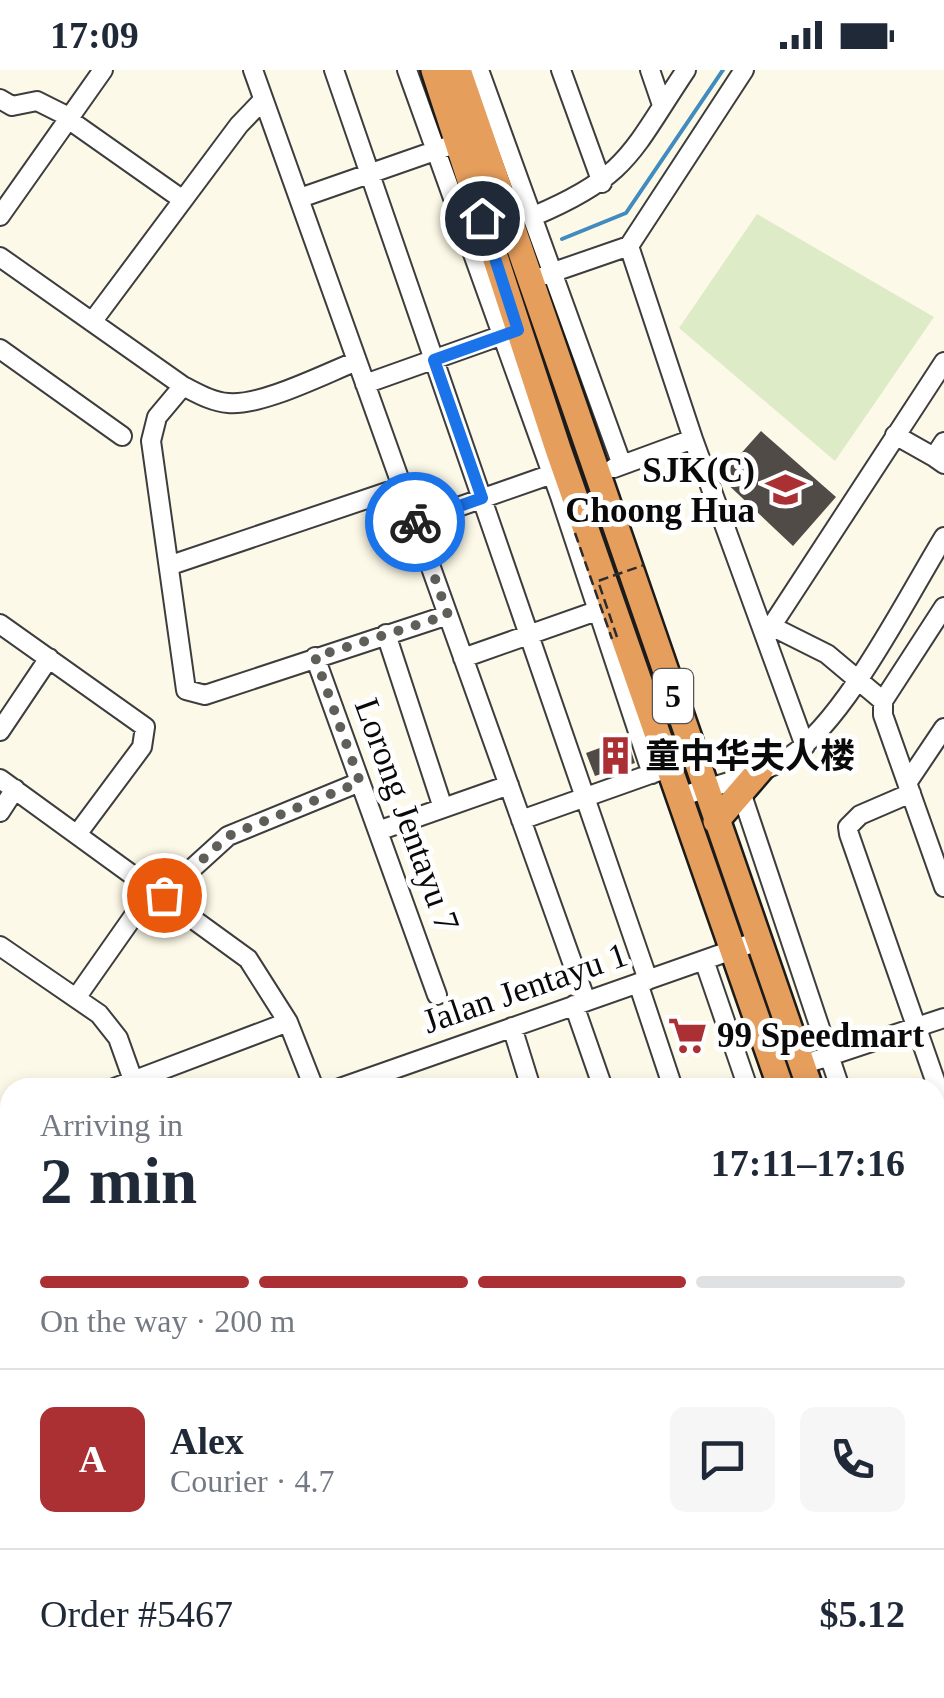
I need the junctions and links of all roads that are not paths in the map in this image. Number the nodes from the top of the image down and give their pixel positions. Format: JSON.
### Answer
{"nodes":[{"id":1,"x":103,"y":70,"type":"edge"},
{"id":2,"x":253,"y":70,"type":"edge"},
{"id":3,"x":334,"y":70,"type":"edge"},
{"id":4,"x":406,"y":70,"type":"edge"},
{"id":5,"x":434,"y":70,"type":"edge"},
{"id":6,"x":458,"y":70,"type":"edge"},
{"id":7,"x":480,"y":70,"type":"edge"},
{"id":8,"x":561,"y":70,"type":"edge"},
{"id":9,"x":650,"y":70,"type":"edge"},
{"id":10,"x":686,"y":70,"type":"edge"},
{"id":11,"x":744,"y":70,"type":"edge"},
{"id":12,"x":0,"y":99,"type":"edge"},
{"id":13,"x":264,"y":100,"type":"junction"},
{"id":14,"x":662,"y":105,"type":"junction"},
{"id":15,"x":68,"y":118,"type":"junction"},
{"id":16,"x":446,"y":147,"type":"junction"},
{"id":17,"x":370,"y":174,"type":"junction"},
{"id":18,"x":602,"y":183,"type":"junction"},
{"id":19,"x":300,"y":198,"type":"junction"},
{"id":20,"x":182,"y":200,"type":"junction"},
{"id":21,"x":0,"y":216,"type":"edge"},
{"id":22,"x":534,"y":216,"type":"junction"},
{"id":23,"x":630,"y":246,"type":"junction"},
{"id":24,"x":0,"y":257,"type":"edge"},
{"id":25,"x":555,"y":271,"type":"junction"},
{"id":26,"x":530,"y":280,"type":"junction"},
{"id":27,"x":92,"y":322,"type":"junction"},
{"id":28,"x":511,"y":332,"type":"junction"},
{"id":29,"x":0,"y":348,"type":"edge"},
{"id":30,"x":434,"y":360,"type":"junction"},
{"id":31,"x":357,"y":361,"type":"junction"},
{"id":32,"x":944,"y":362,"type":"edge"},
{"id":33,"x":365,"y":384,"type":"junction"},
{"id":34,"x":183,"y":386,"type":"junction"},
{"id":35,"x":894,"y":435,"type":"junction"},
{"id":36,"x":122,"y":436,"type":"dead end"},
{"id":37,"x":693,"y":439,"type":"junction"},
{"id":38,"x":940,"y":454,"type":"edge"},
{"id":39,"x":622,"y":465,"type":"junction"},
{"id":40,"x":552,"y":474,"type":"junction"},
{"id":41,"x":596,"y":474,"type":"junction"},
{"id":42,"x":402,"y":487,"type":"junction"},
{"id":43,"x":482,"y":498,"type":"junction"},
{"id":44,"x":415,"y":522,"type":"junction"},
{"id":45,"x":944,"y":537,"type":"edge"},
{"id":46,"x":171,"y":566,"type":"junction"},
{"id":47,"x":616,"y":604,"type":"junction"},
{"id":48,"x":944,"y":607,"type":"edge"},
{"id":49,"x":448,"y":615,"type":"junction"},
{"id":50,"x":0,"y":624,"type":"edge"},
{"id":51,"x":768,"y":631,"type":"junction"},
{"id":52,"x":386,"y":634,"type":"junction"},
{"id":53,"x":528,"y":635,"type":"junction"},
{"id":54,"x":315,"y":657,"type":"junction"},
{"id":55,"x":50,"y":658,"type":"junction"},
{"id":56,"x":463,"y":658,"type":"junction"},
{"id":57,"x":857,"y":676,"type":"junction"},
{"id":58,"x":884,"y":700,"type":"junction"},
{"id":59,"x":944,"y":728,"type":"edge"},
{"id":60,"x":0,"y":731,"type":"edge"},
{"id":61,"x":805,"y":746,"type":"junction"},
{"id":62,"x":762,"y":768,"type":"junction"},
{"id":63,"x":661,"y":771,"type":"junction"},
{"id":64,"x":360,"y":782,"type":"junction"},
{"id":65,"x":8,"y":784,"type":"edge"},
{"id":66,"x":509,"y":785,"type":"junction"},
{"id":67,"x":705,"y":788,"type":"junction"},
{"id":68,"x":909,"y":788,"type":"junction"},
{"id":69,"x":740,"y":792,"type":"junction"},
{"id":70,"x":584,"y":797,"type":"junction"},
{"id":71,"x":680,"y":797,"type":"junction"},
{"id":72,"x":444,"y":808,"type":"junction"},
{"id":73,"x":0,"y":812,"type":"edge"},
{"id":74,"x":521,"y":820,"type":"junction"},
{"id":75,"x":716,"y":821,"type":"junction"},
{"id":76,"x":378,"y":831,"type":"junction"},
{"id":77,"x":78,"y":834,"type":"junction"},
{"id":78,"x":944,"y":887,"type":"edge"},
{"id":79,"x":159,"y":891,"type":"junction"},
{"id":80,"x":758,"y":941,"type":"junction"},
{"id":81,"x":0,"y":946,"type":"edge"},
{"id":82,"x":732,"y":950,"type":"junction"},
{"id":83,"x":704,"y":960,"type":"junction"},
{"id":84,"x":642,"y":982,"type":"junction"},
{"id":85,"x":437,"y":995,"type":"dead end"},
{"id":86,"x":76,"y":998,"type":"junction"},
{"id":87,"x":580,"y":1003,"type":"junction"},
{"id":88,"x":944,"y":1018,"type":"edge"},
{"id":89,"x":288,"y":1022,"type":"junction"},
{"id":90,"x":512,"y":1027,"type":"junction"},
{"id":91,"x":916,"y":1027,"type":"junction"},
{"id":92,"x":830,"y":1056,"type":"junction"},
{"id":93,"x":806,"y":1076,"type":"edge"},
{"id":94,"x":132,"y":1078,"type":"edge"},
{"id":95,"x":166,"y":1078,"type":"edge"},
{"id":96,"x":310,"y":1078,"type":"edge"},
{"id":97,"x":368,"y":1078,"type":"edge"},
{"id":98,"x":528,"y":1078,"type":"edge"},
{"id":99,"x":601,"y":1078,"type":"edge"},
{"id":100,"x":671,"y":1078,"type":"edge"},
{"id":101,"x":745,"y":1078,"type":"edge"},
{"id":102,"x":778,"y":1078,"type":"edge"},
{"id":103,"x":837,"y":1078,"type":"edge"},
{"id":104,"x":934,"y":1078,"type":"edge"}],
"edges":[{"from":1,"to":15,"type":"street"},
{"from":2,"to":13,"type":"street"},
{"from":3,"to":17,"type":"street"},
{"from":4,"to":16,"type":"street"},
{"from":5,"to":16,"type":"highway","number":"5"},
{"from":6,"to":26,"type":"highway","number":"5"},
{"from":7,"to":22,"type":"street"},
{"from":8,"to":18,"type":"street"},
{"from":9,"to":14,"type":"street"},
{"from":10,"to":14,"type":"street"},
{"from":11,"to":23,"type":"street"},
{"from":12,"to":15,"type":"street"},
{"from":13,"to":19,"type":"street"},
{"from":13,"to":20,"type":"street"},
{"from":14,"to":18,"type":"street"},
{"from":15,"to":20,"type":"street"},
{"from":15,"to":21,"type":"street"},
{"from":16,"to":17,"type":"street"},
{"from":16,"to":28,"type":"highway","number":"5"},
{"from":17,"to":19,"type":"street"},
{"from":17,"to":30,"type":"street"},
{"from":18,"to":22,"type":"street"},
{"from":19,"to":31,"type":"street"},
{"from":20,"to":27,"type":"street"},
{"from":22,"to":25,"type":"street"},
{"from":23,"to":25,"type":"street"},
{"from":23,"to":37,"type":"street"},
{"from":24,"to":27,"type":"street"},
{"from":25,"to":26,"type":"street"},
{"from":25,"to":39,"type":"street"},
{"from":26,"to":41,"type":"highway","number":"5"},
{"from":27,"to":34,"type":"street"},
{"from":28,"to":30,"type":"street"},
{"from":28,"to":40,"type":"street"},
{"from":28,"to":47,"type":"highway","number":"5"},
{"from":29,"to":36,"type":"street"},
{"from":30,"to":33,"type":"street"},
{"from":30,"to":43,"type":"street"},
{"from":31,"to":33,"type":"street"},
{"from":31,"to":34,"type":"street"},
{"from":32,"to":35,"type":"street"},
{"from":33,"to":42,"type":"street"},
{"from":34,"to":46,"type":"street"},
{"from":35,"to":38,"type":"street"},
{"from":35,"to":51,"type":"street"},
{"from":37,"to":39,"type":"street"},
{"from":37,"to":51,"type":"street"},
{"from":39,"to":41,"type":"street"},
{"from":40,"to":43,"type":"street"},
{"from":40,"to":47,"type":"street"},
{"from":41,"to":47,"type":"highway","number":"5"},
{"from":42,"to":44,"type":"street"},
{"from":42,"to":46,"type":"street"},
{"from":43,"to":44,"type":"street"},
{"from":43,"to":53,"type":"street"},
{"from":44,"to":49,"type":"street"},
{"from":45,"to":57,"type":"street"},
{"from":46,"to":54,"type":"street"},
{"from":47,"to":53,"type":"street"},
{"from":47,"to":63,"type":"highway","number":"5"},
{"from":47,"to":67,"type":"highway","number":"5"},
{"from":48,"to":58,"type":"street"},
{"from":49,"to":52,"type":"street"},
{"from":49,"to":56,"type":"street"},
{"from":50,"to":55,"type":"street"},
{"from":51,"to":57,"type":"street"},
{"from":51,"to":61,"type":"street"},
{"from":52,"to":54,"type":"street"},
{"from":52,"to":72,"type":"street"},
{"from":53,"to":56,"type":"street"},
{"from":53,"to":70,"type":"street"},
{"from":54,"to":64,"type":"street","name":"Lorong Jentayu 7"},
{"from":55,"to":60,"type":"street"},
{"from":55,"to":77,"type":"street"},
{"from":56,"to":66,"type":"street"},
{"from":57,"to":58,"type":"street"},
{"from":57,"to":61,"type":"street"},
{"from":58,"to":68,"type":"street"},
{"from":59,"to":68,"type":"street"},
{"from":61,"to":62,"type":"street"},
{"from":62,"to":67,"type":"street"},
{"from":62,"to":69,"type":"highway"},
{"from":63,"to":70,"type":"street"},
{"from":63,"to":71,"type":"highway","number":"5"},
{"from":64,"to":76,"type":"street","name":"Lorong Jentayu 7"},
{"from":64,"to":79,"type":"street"},
{"from":65,"to":73,"type":"street"},
{"from":65,"to":77,"type":"street"},
{"from":66,"to":72,"type":"street"},
{"from":66,"to":74,"type":"street"},
{"from":67,"to":71,"type":"street"},
{"from":67,"to":75,"type":"highway","number":"5"},
{"from":68,"to":78,"type":"street"},
{"from":68,"to":91,"type":"street"},
{"from":69,"to":75,"type":"highway"},
{"from":69,"to":92,"type":"street"},
{"from":70,"to":74,"type":"street"},
{"from":70,"to":84,"type":"street"},
{"from":71,"to":82,"type":"highway","number":"5"},
{"from":72,"to":76,"type":"street"},
{"from":74,"to":87,"type":"street"},
{"from":75,"to":80,"type":"highway","number":"5"},
{"from":76,"to":85,"type":"street","name":"Lorong Jentayu 7"},
{"from":77,"to":79,"type":"street"},
{"from":79,"to":86,"type":"street"},
{"from":79,"to":89,"type":"street"},
{"from":80,"to":82,"type":"street","name":"Jalan Jentayu 1"},
{"from":80,"to":93,"type":"highway","number":"5"},
{"from":81,"to":86,"type":"street"},
{"from":82,"to":83,"type":"street","name":"Jalan Jentayu 1"},
{"from":82,"to":102,"type":"highway","number":"5"},
{"from":83,"to":84,"type":"street","name":"Jalan Jentayu 1"},
{"from":83,"to":101,"type":"street"},
{"from":84,"to":87,"type":"street","name":"Jalan Jentayu 1"},
{"from":84,"to":100,"type":"street"},
{"from":86,"to":94,"type":"street"},
{"from":87,"to":90,"type":"street","name":"Jalan Jentayu 1"},
{"from":87,"to":99,"type":"street"},
{"from":88,"to":91,"type":"street"},
{"from":89,"to":95,"type":"street"},
{"from":89,"to":96,"type":"street"},
{"from":90,"to":97,"type":"street","name":"Jalan Jentayu 1"},
{"from":90,"to":98,"type":"street"},
{"from":91,"to":92,"type":"street"},
{"from":91,"to":104,"type":"street"},
{"from":92,"to":93,"type":"street"},
{"from":92,"to":103,"type":"street"}]}
